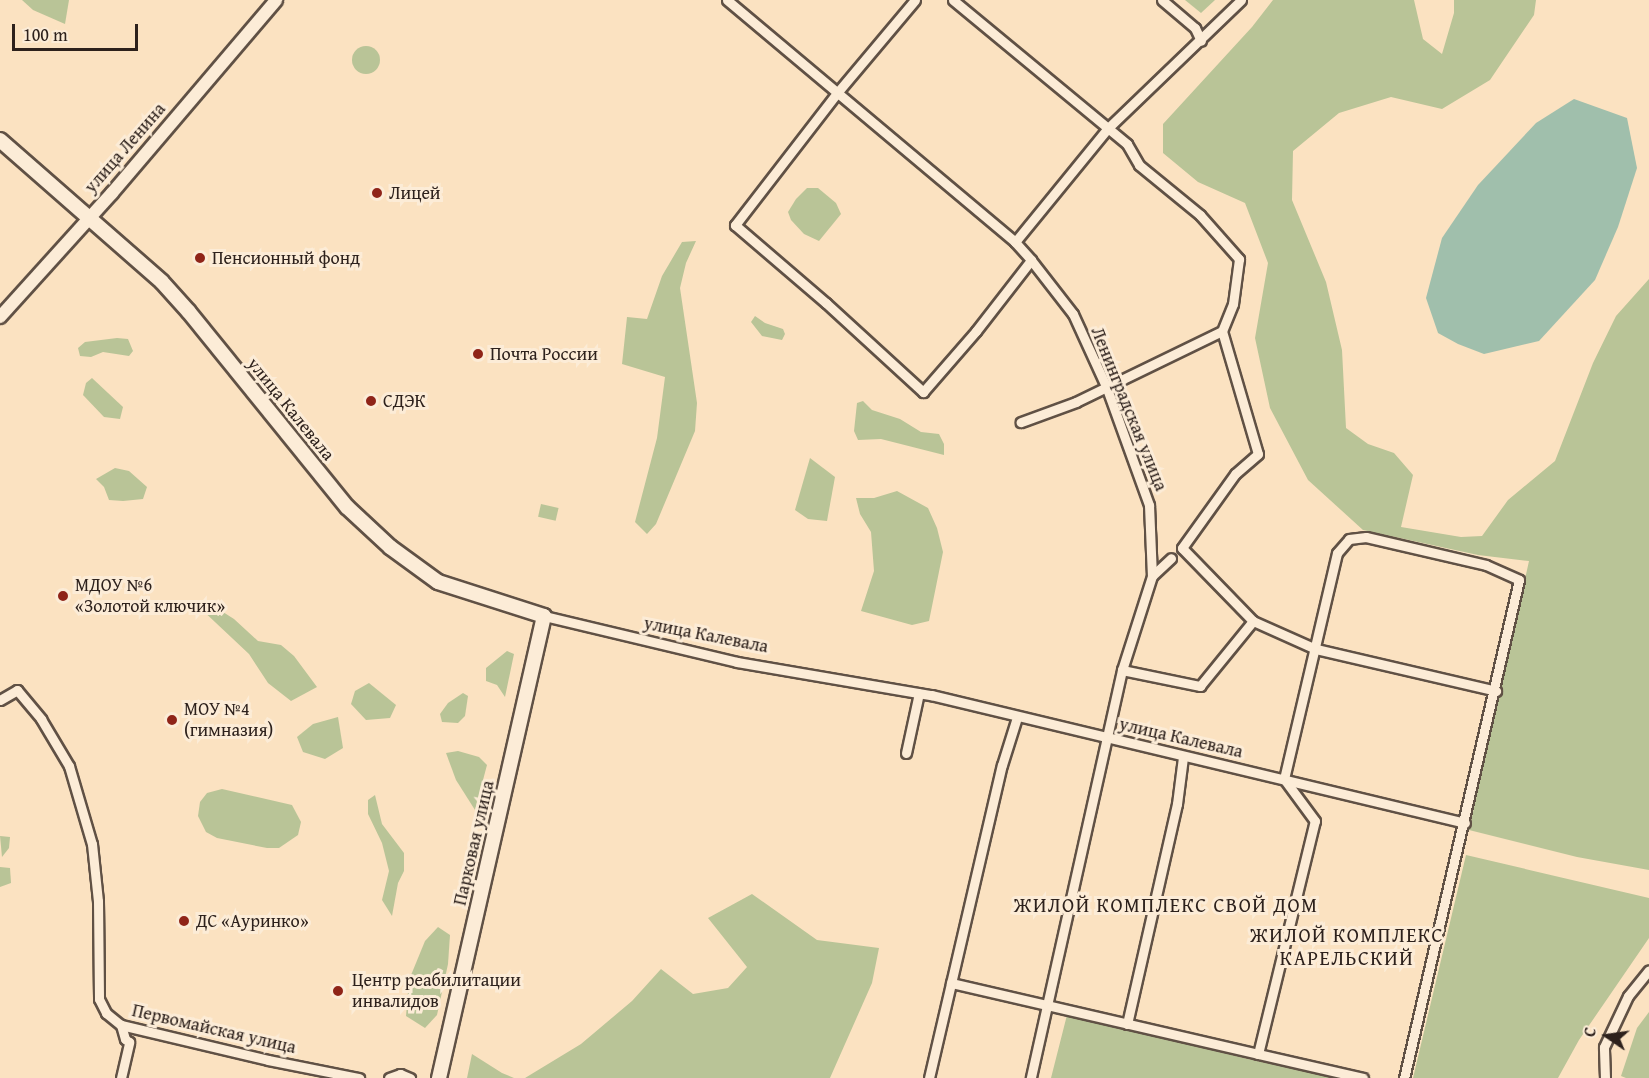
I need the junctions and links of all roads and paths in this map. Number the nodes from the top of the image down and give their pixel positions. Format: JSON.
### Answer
{"nodes":[{"id":1,"x":276,"y":0,"type":"edge"},
{"id":2,"x":727,"y":0,"type":"edge"},
{"id":3,"x":915,"y":0,"type":"edge"},
{"id":4,"x":953,"y":0,"type":"edge"},
{"id":5,"x":1162,"y":0,"type":"edge"},
{"id":6,"x":1241,"y":0,"type":"edge"},
{"id":7,"x":1201,"y":41,"type":"junction"},
{"id":8,"x":837,"y":93,"type":"junction"},
{"id":9,"x":1107,"y":129,"type":"junction"},
{"id":10,"x":0,"y":140,"type":"edge"},
{"id":11,"x":88,"y":218,"type":"junction"},
{"id":12,"x":1015,"y":242,"type":"junction"},
{"id":13,"x":1031,"y":260,"type":"junction"},
{"id":14,"x":0,"y":317,"type":"edge"},
{"id":15,"x":1222,"y":331,"type":"junction"},
{"id":16,"x":1106,"y":387,"type":"junction"},
{"id":17,"x":1021,"y":422,"type":"dead end"},
{"id":18,"x":1171,"y":558,"type":"dead end"},
{"id":19,"x":1152,"y":576,"type":"junction"},
{"id":20,"x":544,"y":616,"type":"junction"},
{"id":21,"x":1253,"y":621,"type":"junction"},
{"id":22,"x":1316,"y":649,"type":"junction"},
{"id":23,"x":1122,"y":670,"type":"junction"},
{"id":24,"x":1496,"y":691,"type":"junction"},
{"id":25,"x":919,"y":693,"type":"junction"},
{"id":26,"x":0,"y":700,"type":"edge"},
{"id":27,"x":1017,"y":717,"type":"junction"},
{"id":28,"x":1108,"y":739,"type":"junction"},
{"id":29,"x":906,"y":753,"type":"dead end"},
{"id":30,"x":1183,"y":757,"type":"junction"},
{"id":31,"x":1284,"y":779,"type":"junction"},
{"id":32,"x":1465,"y":823,"type":"junction"},
{"id":33,"x":1649,"y":970,"type":"edge"},
{"id":34,"x":951,"y":983,"type":"junction"},
{"id":35,"x":1048,"y":1005,"type":"junction"},
{"id":36,"x":1127,"y":1024,"type":"junction"},
{"id":37,"x":122,"y":1025,"type":"junction"},
{"id":38,"x":1258,"y":1054,"type":"junction"},
{"id":39,"x":121,"y":1078,"type":"edge"},
{"id":40,"x":359,"y":1078,"type":"edge"},
{"id":41,"x":389,"y":1078,"type":"edge"},
{"id":42,"x":410,"y":1078,"type":"edge"},
{"id":43,"x":439,"y":1078,"type":"edge"},
{"id":44,"x":929,"y":1078,"type":"edge"},
{"id":45,"x":1031,"y":1078,"type":"edge"},
{"id":46,"x":1363,"y":1078,"type":"edge"},
{"id":47,"x":1404,"y":1078,"type":"edge"},
{"id":48,"x":1605,"y":1078,"type":"edge"}],
"edges":[{"from":1,"to":11,"type":"street","name":"улица Ленина"},
{"from":2,"to":8,"type":"street","name":"Ленинградская улица"},
{"from":3,"to":8,"type":"street"},
{"from":4,"to":9,"type":"street"},
{"from":5,"to":7,"type":"street"},
{"from":6,"to":7,"type":"street"},
{"from":7,"to":9,"type":"street"},
{"from":8,"to":12,"type":"street","name":"Ленинградская улица"},
{"from":8,"to":13,"type":"street"},
{"from":9,"to":12,"type":"street"},
{"from":9,"to":15,"type":"street"},
{"from":10,"to":11,"type":"main road","name":"улица Калевала"},
{"from":11,"to":14,"type":"street","name":"улица Ленина"},
{"from":11,"to":20,"type":"main road","name":"улица Калевала"},
{"from":12,"to":13,"type":"street","name":"Ленинградская улица"},
{"from":13,"to":16,"type":"street","name":"Ленинградская улица"},
{"from":15,"to":16,"type":"street"},
{"from":15,"to":21,"type":"street"},
{"from":16,"to":17,"type":"street"},
{"from":16,"to":19,"type":"street","name":"Ленинградская улица"},
{"from":18,"to":19,"type":"street"},
{"from":19,"to":23,"type":"street","name":"Ленинградская улица"},
{"from":20,"to":25,"type":"street","name":"улица Калевала"},
{"from":20,"to":43,"type":"main road","name":"Парковая улица"},
{"from":21,"to":22,"type":"street"},
{"from":21,"to":23,"type":"street"},
{"from":22,"to":24,"type":"street"},
{"from":22,"to":24,"type":"street"},
{"from":22,"to":31,"type":"street"},
{"from":23,"to":28,"type":"street","name":"Ленинградская улица"},
{"from":24,"to":32,"type":"street"},
{"from":25,"to":27,"type":"street","name":"улица Калевала"},
{"from":25,"to":29,"type":"street"},
{"from":26,"to":37,"type":"street","name":"Первомайская улица"},
{"from":27,"to":28,"type":"street","name":"улица Калевала"},
{"from":27,"to":34,"type":"street"},
{"from":28,"to":30,"type":"street","name":"улица Калевала"},
{"from":28,"to":35,"type":"street","name":"Ленинградская улица"},
{"from":30,"to":31,"type":"street","name":"улица Калевала"},
{"from":30,"to":36,"type":"street"},
{"from":31,"to":32,"type":"street","name":"улица Калевала"},
{"from":31,"to":38,"type":"street"},
{"from":32,"to":47,"type":"street"},
{"from":33,"to":48,"type":"street"},
{"from":34,"to":35,"type":"street"},
{"from":34,"to":44,"type":"street"},
{"from":35,"to":36,"type":"street"},
{"from":35,"to":45,"type":"street","name":"Ленинградская улица"},
{"from":36,"to":38,"type":"street"},
{"from":37,"to":39,"type":"street"},
{"from":37,"to":40,"type":"street","name":"Первомайская улица"},
{"from":38,"to":46,"type":"street"},
{"from":41,"to":42,"type":"street"}]}
